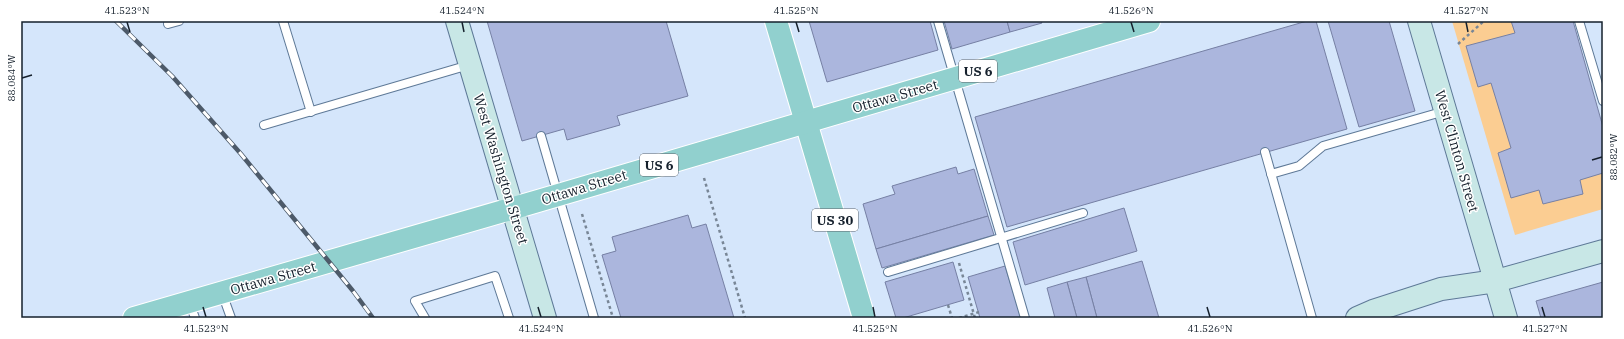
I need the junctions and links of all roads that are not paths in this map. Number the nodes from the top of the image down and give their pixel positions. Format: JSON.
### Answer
{"nodes":[{"id":1,"x":179,"y":21,"type":"edge"},
{"id":2,"x":283,"y":21,"type":"edge"},
{"id":3,"x":457,"y":21,"type":"edge"},
{"id":4,"x":776,"y":21,"type":"edge"},
{"id":5,"x":938,"y":21,"type":"edge"},
{"id":6,"x":1150,"y":21,"type":"edge"},
{"id":7,"x":1419,"y":21,"type":"edge"},
{"id":8,"x":1580,"y":21,"type":"edge"},
{"id":9,"x":168,"y":24,"type":"dead end"},
{"id":10,"x":470,"y":65,"type":"junction"},
{"id":11,"x":955,"y":78,"type":"junction"},
{"id":12,"x":1603,"y":101,"type":"edge"},
{"id":13,"x":1445,"y":111,"type":"junction"},
{"id":14,"x":311,"y":112,"type":"junction"},
{"id":15,"x":806,"y":122,"type":"junction"},
{"id":16,"x":264,"y":125,"type":"dead end"},
{"id":17,"x":541,"y":136,"type":"dead end"},
{"id":18,"x":1265,"y":152,"type":"dead end"},
{"id":19,"x":1271,"y":176,"type":"junction"},
{"id":20,"x":558,"y":195,"type":"junction"},
{"id":21,"x":513,"y":208,"type":"junction"},
{"id":22,"x":1083,"y":213,"type":"dead end"},
{"id":23,"x":1002,"y":238,"type":"junction"},
{"id":24,"x":1603,"y":251,"type":"edge"},
{"id":25,"x":888,"y":272,"type":"dead end"},
{"id":26,"x":1496,"y":281,"type":"junction"},
{"id":27,"x":222,"y":293,"type":"junction"},
{"id":28,"x":192,"y":310,"type":"edge"},
{"id":29,"x":542,"y":317,"type":"edge"},
{"id":30,"x":134,"y":318,"type":"edge"},
{"id":31,"x":231,"y":318,"type":"edge"},
{"id":32,"x":425,"y":318,"type":"edge"},
{"id":33,"x":509,"y":318,"type":"edge"},
{"id":34,"x":594,"y":318,"type":"edge"},
{"id":35,"x":864,"y":318,"type":"edge"},
{"id":36,"x":1025,"y":318,"type":"edge"},
{"id":37,"x":1312,"y":318,"type":"edge"},
{"id":38,"x":1357,"y":318,"type":"edge"},
{"id":39,"x":1506,"y":318,"type":"edge"}],
"edges":[{"from":1,"to":9,"type":"lane"},
{"from":2,"to":14,"type":"lane"},
{"from":3,"to":10,"type":"street","name":"West Washington Street"},
{"from":4,"to":15,"type":"main road","number":"US 30"},
{"from":5,"to":11,"type":"lane"},
{"from":6,"to":11,"type":"main road","name":"Ottawa Street","number":"US 6"},
{"from":7,"to":13,"type":"street","name":"West Clinton Street"},
{"from":8,"to":12,"type":"lane"},
{"from":10,"to":14,"type":"lane"},
{"from":10,"to":21,"type":"street","name":"West Washington Street"},
{"from":11,"to":15,"type":"main road","name":"Ottawa Street","number":"US 6"},
{"from":11,"to":23,"type":"lane"},
{"from":13,"to":19,"type":"lane"},
{"from":13,"to":26,"type":"street","name":"West Clinton Street"},
{"from":14,"to":16,"type":"lane"},
{"from":15,"to":20,"type":"main road","name":"Ottawa Street","number":"US 6"},
{"from":15,"to":35,"type":"main road","number":"US 30"},
{"from":17,"to":20,"type":"lane"},
{"from":18,"to":19,"type":"lane"},
{"from":19,"to":37,"type":"lane"},
{"from":20,"to":21,"type":"main road","name":"Ottawa Street","number":"US 6"},
{"from":20,"to":34,"type":"lane"},
{"from":21,"to":27,"type":"main road","name":"Ottawa Street","number":"US 6"},
{"from":21,"to":29,"type":"street","name":"West Washington Street"},
{"from":22,"to":23,"type":"lane"},
{"from":23,"to":25,"type":"lane"},
{"from":23,"to":36,"type":"lane"},
{"from":24,"to":26,"type":"street"},
{"from":26,"to":38,"type":"street"},
{"from":26,"to":39,"type":"street","name":"West Clinton Street"},
{"from":27,"to":28,"type":"main road","name":"Ottawa Street","number":"US 6"},
{"from":27,"to":31,"type":"lane"},
{"from":28,"to":30,"type":"main road","name":"Ottawa Street","number":"US 6"},
{"from":32,"to":33,"type":"lane"}]}
